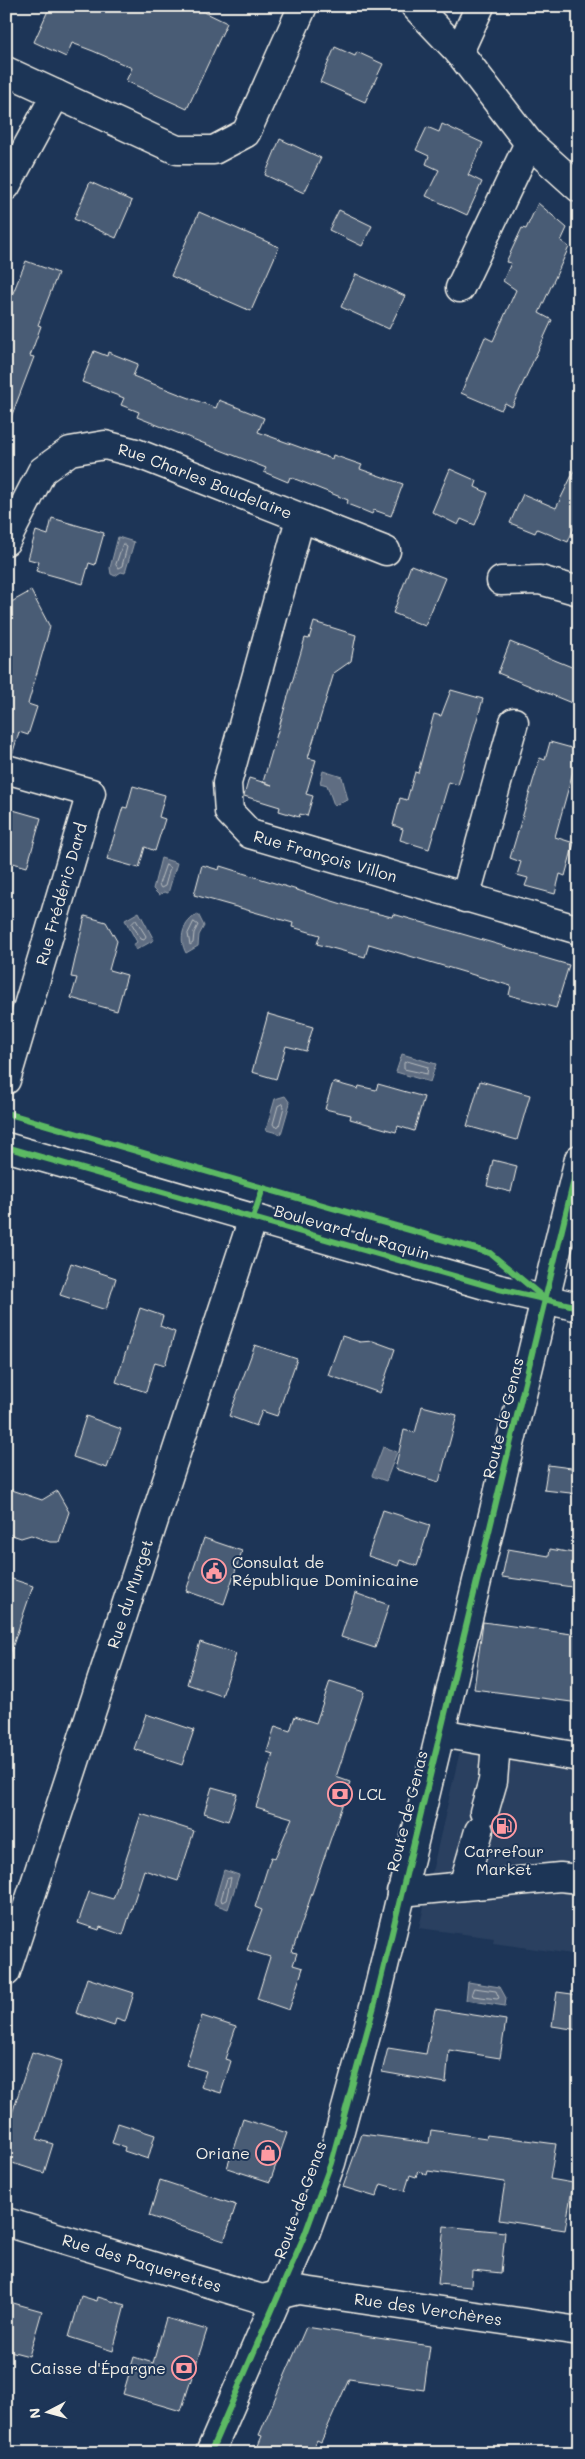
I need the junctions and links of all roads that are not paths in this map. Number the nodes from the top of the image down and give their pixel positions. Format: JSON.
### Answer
{"nodes":[{"id":1,"x":303,"y":6,"type":"edge"},
{"id":2,"x":415,"y":6,"type":"edge"},
{"id":3,"x":480,"y":6,"type":"edge"},
{"id":4,"x":459,"y":52,"type":"junction"},
{"id":5,"x":6,"y":71,"type":"edge"},
{"id":6,"x":56,"y":94,"type":"junction"},
{"id":7,"x":529,"y":143,"type":"junction"},
{"id":8,"x":6,"y":186,"type":"edge"},
{"id":9,"x":579,"y":188,"type":"edge"},
{"id":10,"x":460,"y":288,"type":"dead end"},
{"id":11,"x":300,"y":519,"type":"junction"},
{"id":12,"x":6,"y":541,"type":"edge"},
{"id":13,"x":386,"y":551,"type":"dead end"},
{"id":14,"x":501,"y":581,"type":"dead end"},
{"id":15,"x":579,"y":591,"type":"edge"},
{"id":16,"x":514,"y":722,"type":"dead end"},
{"id":17,"x":6,"y":769,"type":"edge"},
{"id":18,"x":465,"y":898,"type":"junction"},
{"id":19,"x":579,"y":930,"type":"edge"},
{"id":20,"x":6,"y":1080,"type":"edge"},
{"id":21,"x":6,"y":1147,"type":"edge"},
{"id":22,"x":579,"y":1159,"type":"edge"},
{"id":23,"x":253,"y":1218,"type":"junction"},
{"id":24,"x":546,"y":1300,"type":"junction"},
{"id":25,"x":579,"y":1307,"type":"edge"},
{"id":26,"x":440,"y":1733,"type":"junction"},
{"id":27,"x":496,"y":1744,"type":"junction"},
{"id":28,"x":579,"y":1757,"type":"edge"},
{"id":29,"x":579,"y":1879,"type":"edge"},
{"id":30,"x":464,"y":1886,"type":"junction"},
{"id":31,"x":401,"y":1892,"type":"junction"},
{"id":32,"x":6,"y":1972,"type":"edge"},
{"id":33,"x":6,"y":2222,"type":"edge"},
{"id":34,"x":278,"y":2295,"type":"junction"},
{"id":35,"x":579,"y":2330,"type":"edge"},
{"id":36,"x":210,"y":2453,"type":"edge"}],
"edges":[{"from":1,"to":6,"type":"street"},
{"from":2,"to":4,"type":"street"},
{"from":3,"to":4,"type":"street"},
{"from":4,"to":7,"type":"street"},
{"from":5,"to":6,"type":"street"},
{"from":6,"to":8,"type":"street"},
{"from":7,"to":9,"type":"street"},
{"from":7,"to":10,"type":"street"},
{"from":11,"to":12,"type":"street","name":"Rue Charles Baudelaire"},
{"from":11,"to":13,"type":"street","name":"Rue Charles Baudelaire"},
{"from":11,"to":18,"type":"street","name":"Rue François Villon"},
{"from":14,"to":15,"type":"street"},
{"from":16,"to":18,"type":"street"},
{"from":17,"to":20,"type":"street","name":"Rue Frédéric Dard"},
{"from":18,"to":19,"type":"street","name":"Rue François Villon"},
{"from":21,"to":23,"type":"street","name":"Boulevard du Raquin"},
{"from":22,"to":24,"type":"street","name":"Route de Genas"},
{"from":23,"to":24,"type":"street","name":"Boulevard du Raquin"},
{"from":23,"to":32,"type":"street","name":"Rue du Murget"},
{"from":24,"to":25,"type":"street","name":"Boulevard du Raquin"},
{"from":24,"to":26,"type":"street","name":"Route de Genas"},
{"from":26,"to":27,"type":"street"},
{"from":26,"to":31,"type":"street","name":"Route de Genas"},
{"from":27,"to":28,"type":"street"},
{"from":27,"to":30,"type":"street"},
{"from":29,"to":30,"type":"street"},
{"from":30,"to":31,"type":"street"},
{"from":31,"to":34,"type":"street","name":"Route de Genas"},
{"from":33,"to":34,"type":"street","name":"Rue des Paquerettes"},
{"from":34,"to":35,"type":"street","name":"Rue des Verchères"},
{"from":34,"to":36,"type":"street","name":"Route de Genas"}]}
